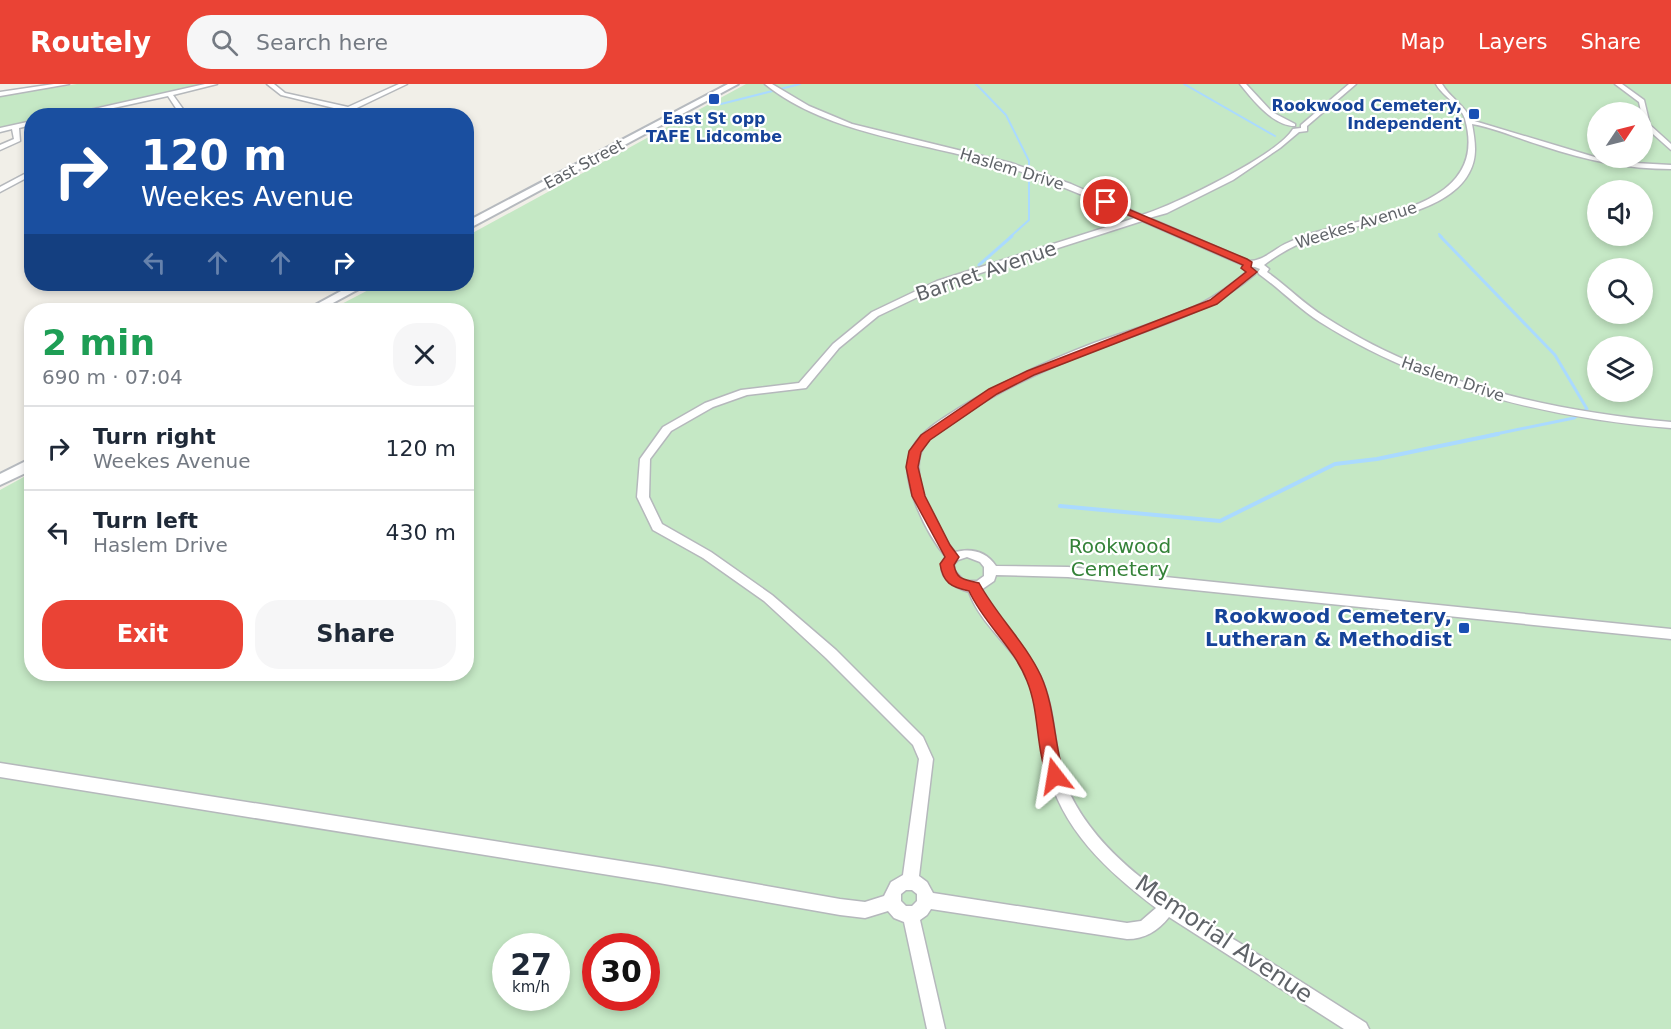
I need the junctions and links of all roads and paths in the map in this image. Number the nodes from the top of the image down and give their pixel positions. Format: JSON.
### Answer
{"nodes":[{"id":1,"x":66,"y":84,"type":"edge"},
{"id":2,"x":214,"y":84,"type":"edge"},
{"id":3,"x":270,"y":84,"type":"edge"},
{"id":4,"x":404,"y":84,"type":"edge"},
{"id":5,"x":734,"y":84,"type":"edge"},
{"id":6,"x":1243,"y":84,"type":"edge"},
{"id":7,"x":1353,"y":84,"type":"edge"},
{"id":8,"x":1439,"y":84,"type":"edge"},
{"id":9,"x":1618,"y":84,"type":"edge"},
{"id":10,"x":770,"y":86,"type":"edge"},
{"id":11,"x":169,"y":93,"type":"junction"},
{"id":12,"x":0,"y":94,"type":"edge"},
{"id":13,"x":102,"y":108,"type":"edge"},
{"id":14,"x":179,"y":108,"type":"edge"},
{"id":15,"x":344,"y":108,"type":"edge"},
{"id":16,"x":350,"y":108,"type":"edge"},
{"id":17,"x":1468,"y":121,"type":"junction"},
{"id":18,"x":24,"y":125,"type":"edge"},
{"id":19,"x":15,"y":127,"type":"junction"},
{"id":20,"x":1298,"y":127,"type":"junction"},
{"id":21,"x":0,"y":130,"type":"edge"},
{"id":22,"x":0,"y":148,"type":"edge"},
{"id":23,"x":1671,"y":148,"type":"edge"},
{"id":24,"x":1671,"y":167,"type":"edge"},
{"id":25,"x":24,"y":176,"type":"edge"},
{"id":26,"x":0,"y":190,"type":"edge"},
{"id":27,"x":1144,"y":219,"type":"junction"},
{"id":28,"x":474,"y":223,"type":"edge"},
{"id":29,"x":1255,"y":268,"type":"junction"},
{"id":30,"x":349,"y":291,"type":"edge"},
{"id":31,"x":325,"y":303,"type":"edge"},
{"id":32,"x":1671,"y":425,"type":"edge"},
{"id":33,"x":24,"y":467,"type":"edge"},
{"id":34,"x":0,"y":480,"type":"edge"},
{"id":35,"x":953,"y":557,"type":"junction"},
{"id":36,"x":992,"y":570,"type":"junction"},
{"id":37,"x":974,"y":587,"type":"junction"},
{"id":38,"x":1671,"y":634,"type":"edge"},
{"id":39,"x":0,"y":771,"type":"edge"},
{"id":40,"x":910,"y":882,"type":"junction"},
{"id":41,"x":925,"y":900,"type":"junction"},
{"id":42,"x":892,"y":902,"type":"junction"},
{"id":43,"x":1167,"y":906,"type":"junction"},
{"id":44,"x":910,"y":914,"type":"junction"},
{"id":45,"x":936,"y":1029,"type":"edge"},
{"id":46,"x":1360,"y":1029,"type":"edge"}],
"edges":[{"from":1,"to":12,"type":"street"},
{"from":2,"to":11,"type":"street"},
{"from":3,"to":15,"type":"street"},
{"from":4,"to":16,"type":"street"},
{"from":5,"to":28,"type":"main road","name":"East Street"},
{"from":6,"to":20,"type":"street"},
{"from":7,"to":20,"type":"street","name":"Barnet Avenue"},
{"from":8,"to":17,"type":"street"},
{"from":9,"to":23,"type":"street"},
{"from":10,"to":27,"type":"street","name":"Haslem Drive"},
{"from":11,"to":13,"type":"street"},
{"from":11,"to":14,"type":"street"},
{"from":17,"to":24,"type":"street"},
{"from":17,"to":29,"type":"street","name":"Weekes Avenue"},
{"from":18,"to":19,"type":"street"},
{"from":19,"to":21,"type":"street"},
{"from":19,"to":22,"type":"street"},
{"from":20,"to":27,"type":"street","name":"Barnet Avenue"},
{"from":25,"to":26,"type":"street"},
{"from":27,"to":29,"type":"street","name":"Haslem Drive"},
{"from":27,"to":40,"type":"street","name":"Barnet Avenue"},
{"from":29,"to":32,"type":"street","name":"Haslem Drive"},
{"from":29,"to":35,"type":"street","name":"Weekes Avenue"},
{"from":30,"to":31,"type":"main road"},
{"from":33,"to":34,"type":"main road"},
{"from":35,"to":36,"type":"street"},
{"from":35,"to":37,"type":"street"},
{"from":36,"to":37,"type":"street"},
{"from":36,"to":38,"type":"street"},
{"from":37,"to":43,"type":"street","name":"Memorial Avenue"},
{"from":39,"to":42,"type":"street"},
{"from":40,"to":41,"type":"street"},
{"from":40,"to":42,"type":"street"},
{"from":41,"to":43,"type":"street"},
{"from":41,"to":44,"type":"street"},
{"from":42,"to":44,"type":"street"},
{"from":43,"to":46,"type":"street","name":"Memorial Avenue"},
{"from":44,"to":45,"type":"street"}]}
